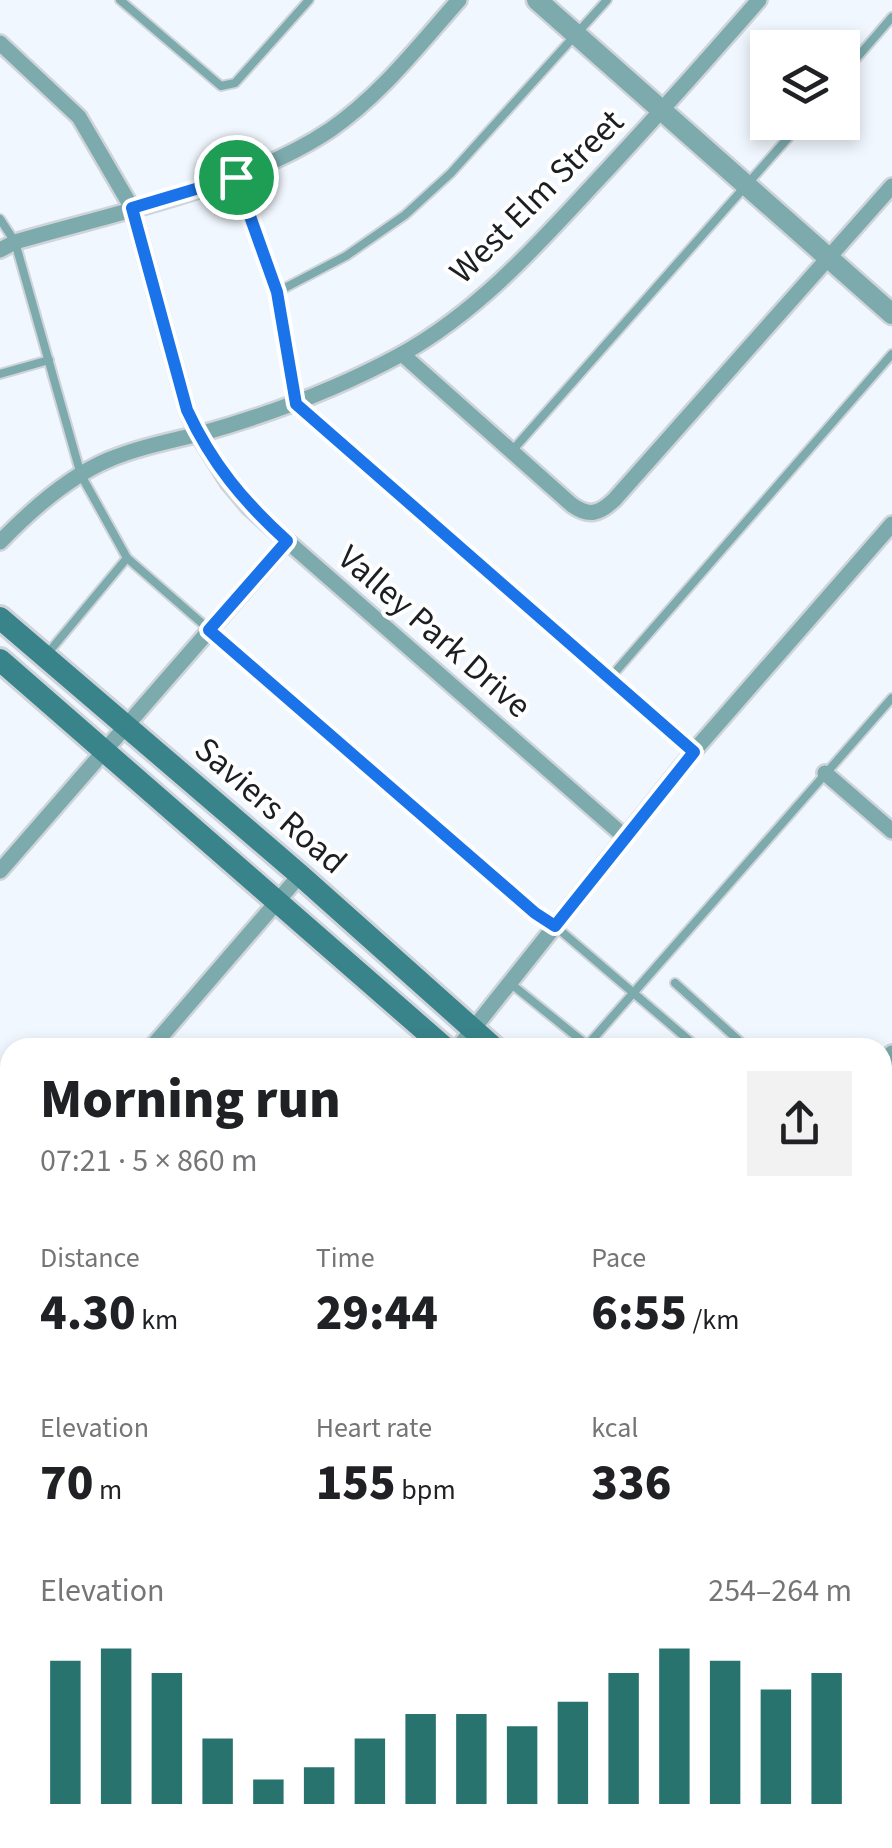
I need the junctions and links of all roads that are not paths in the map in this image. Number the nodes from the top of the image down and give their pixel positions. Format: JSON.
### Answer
{"nodes":[{"id":1,"x":120,"y":0,"type":"edge"},
{"id":2,"x":309,"y":0,"type":"edge"},
{"id":3,"x":459,"y":0,"type":"edge"},
{"id":4,"x":537,"y":0,"type":"edge"},
{"id":5,"x":607,"y":0,"type":"edge"},
{"id":6,"x":759,"y":0,"type":"edge"},
{"id":7,"x":892,"y":17,"type":"edge"},
{"id":8,"x":576,"y":35,"type":"junction"},
{"id":9,"x":0,"y":44,"type":"edge"},
{"id":10,"x":860,"y":55,"type":"edge"},
{"id":11,"x":662,"y":111,"type":"junction"},
{"id":12,"x":787,"y":140,"type":"edge"},
{"id":13,"x":236,"y":177,"type":"junction"},
{"id":14,"x":892,"y":186,"type":"edge"},
{"id":15,"x":747,"y":188,"type":"junction"},
{"id":16,"x":132,"y":208,"type":"junction"},
{"id":17,"x":0,"y":220,"type":"edge"},
{"id":18,"x":7,"y":246,"type":"edge"},
{"id":19,"x":829,"y":259,"type":"junction"},
{"id":20,"x":277,"y":292,"type":"junction"},
{"id":21,"x":892,"y":314,"type":"edge"},
{"id":22,"x":402,"y":354,"type":"junction"},
{"id":23,"x":892,"y":354,"type":"edge"},
{"id":24,"x":49,"y":360,"type":"junction"},
{"id":25,"x":0,"y":374,"type":"edge"},
{"id":26,"x":296,"y":404,"type":"junction"},
{"id":27,"x":198,"y":434,"type":"junction"},
{"id":28,"x":510,"y":452,"type":"junction"},
{"id":29,"x":80,"y":475,"type":"junction"},
{"id":30,"x":892,"y":524,"type":"edge"},
{"id":31,"x":287,"y":541,"type":"junction"},
{"id":32,"x":0,"y":542,"type":"edge"},
{"id":33,"x":128,"y":558,"type":"junction"},
{"id":34,"x":0,"y":618,"type":"edge"},
{"id":35,"x":209,"y":630,"type":"junction"},
{"id":36,"x":45,"y":656,"type":"junction"},
{"id":37,"x":0,"y":660,"type":"edge"},
{"id":38,"x":610,"y":678,"type":"junction"},
{"id":39,"x":892,"y":698,"type":"edge"},
{"id":40,"x":126,"y":728,"type":"junction"},
{"id":41,"x":694,"y":752,"type":"junction"},
{"id":42,"x":105,"y":753,"type":"junction"},
{"id":43,"x":825,"y":772,"type":"junction"},
{"id":44,"x":892,"y":830,"type":"edge"},
{"id":45,"x":626,"y":838,"type":"junction"},
{"id":46,"x":0,"y":871,"type":"edge"},
{"id":47,"x":300,"y":875,"type":"junction"},
{"id":48,"x":278,"y":902,"type":"junction"},
{"id":49,"x":555,"y":926,"type":"junction"},
{"id":50,"x":510,"y":983,"type":"junction"},
{"id":51,"x":675,"y":983,"type":"dead end"},
{"id":52,"x":632,"y":992,"type":"junction"},
{"id":53,"x":160,"y":1038,"type":"edge"},
{"id":54,"x":434,"y":1038,"type":"edge"},
{"id":55,"x":466,"y":1038,"type":"edge"},
{"id":56,"x":576,"y":1038,"type":"edge"},
{"id":57,"x":593,"y":1038,"type":"edge"},
{"id":58,"x":686,"y":1038,"type":"edge"},
{"id":59,"x":737,"y":1038,"type":"edge"}],
"edges":[{"from":1,"to":2,"type":"lane"},
{"from":3,"to":13,"type":"street"},
{"from":4,"to":8,"type":"street"},
{"from":5,"to":8,"type":"lane"},
{"from":6,"to":11,"type":"street","name":"West Elm Street"},
{"from":7,"to":10,"type":"lane"},
{"from":8,"to":11,"type":"street"},
{"from":8,"to":20,"type":"lane"},
{"from":9,"to":16,"type":"street","name":"Valley Park Drive"},
{"from":11,"to":15,"type":"street"},
{"from":11,"to":22,"type":"street","name":"West Elm Street"},
{"from":12,"to":15,"type":"lane"},
{"from":13,"to":16,"type":"street"},
{"from":13,"to":20,"type":"lane"},
{"from":14,"to":19,"type":"street"},
{"from":15,"to":19,"type":"street"},
{"from":15,"to":28,"type":"lane"},
{"from":16,"to":18,"type":"street"},
{"from":16,"to":27,"type":"street","name":"Valley Park Drive"},
{"from":17,"to":18,"type":"lane"},
{"from":18,"to":24,"type":"lane"},
{"from":19,"to":21,"type":"street"},
{"from":19,"to":28,"type":"street"},
{"from":20,"to":26,"type":"lane"},
{"from":22,"to":26,"type":"street","name":"West Elm Street"},
{"from":22,"to":28,"type":"street"},
{"from":23,"to":38,"type":"lane"},
{"from":24,"to":25,"type":"lane"},
{"from":24,"to":29,"type":"lane"},
{"from":26,"to":27,"type":"street","name":"West Elm Street"},
{"from":26,"to":38,"type":"lane"},
{"from":27,"to":29,"type":"street","name":"West Elm Street"},
{"from":27,"to":31,"type":"street","name":"Valley Park Drive"},
{"from":29,"to":32,"type":"street","name":"West Elm Street"},
{"from":29,"to":33,"type":"lane"},
{"from":30,"to":41,"type":"street"},
{"from":31,"to":35,"type":"street"},
{"from":31,"to":45,"type":"street","name":"Valley Park Drive"},
{"from":33,"to":35,"type":"lane"},
{"from":33,"to":36,"type":"lane"},
{"from":34,"to":36,"type":"main road","name":"Saviers Road"},
{"from":35,"to":40,"type":"street"},
{"from":35,"to":49,"type":"lane"},
{"from":36,"to":40,"type":"main road","name":"Saviers Road"},
{"from":37,"to":42,"type":"main road","name":"Saviers Road"},
{"from":38,"to":41,"type":"lane"},
{"from":39,"to":43,"type":"lane"},
{"from":40,"to":42,"type":"street"},
{"from":40,"to":47,"type":"main road","name":"Saviers Road"},
{"from":41,"to":45,"type":"street"},
{"from":42,"to":46,"type":"street"},
{"from":42,"to":48,"type":"main road","name":"Saviers Road"},
{"from":43,"to":44,"type":"street"},
{"from":43,"to":52,"type":"lane"},
{"from":45,"to":49,"type":"street"},
{"from":47,"to":48,"type":"street"},
{"from":47,"to":55,"type":"main road","name":"Saviers Road"},
{"from":48,"to":53,"type":"street"},
{"from":48,"to":54,"type":"main road","name":"Saviers Road"},
{"from":49,"to":50,"type":"street"},
{"from":49,"to":52,"type":"lane"},
{"from":50,"to":55,"type":"street"},
{"from":50,"to":56,"type":"lane"},
{"from":51,"to":59,"type":"lane"},
{"from":52,"to":57,"type":"lane"},
{"from":52,"to":58,"type":"lane"}]}
